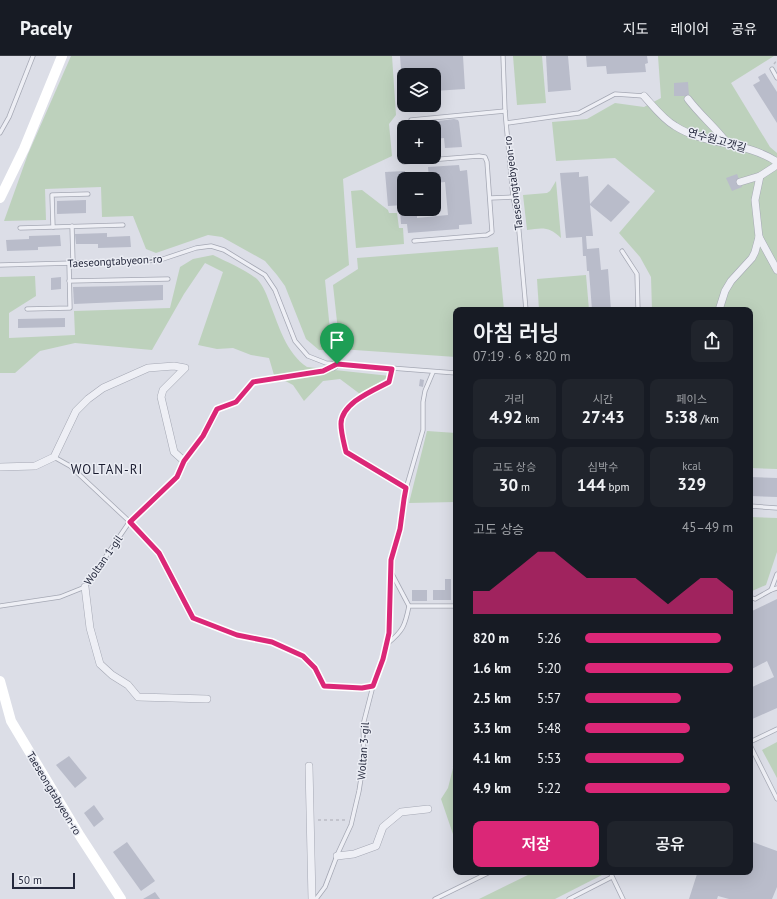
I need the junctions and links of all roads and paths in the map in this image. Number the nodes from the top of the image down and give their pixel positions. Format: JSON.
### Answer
{"nodes":[{"id":1,"x":33,"y":56,"type":"edge"},
{"id":2,"x":62,"y":56,"type":"edge"},
{"id":3,"x":503,"y":56,"type":"edge"},
{"id":4,"x":772,"y":69,"type":"dead end"},
{"id":5,"x":777,"y":78,"type":"edge"},
{"id":6,"x":644,"y":96,"type":"joint"},
{"id":7,"x":688,"y":99,"type":"dead end"},
{"id":8,"x":505,"y":111,"type":"junction"},
{"id":9,"x":411,"y":120,"type":"dead end"},
{"id":10,"x":507,"y":124,"type":"junction"},
{"id":11,"x":0,"y":133,"type":"edge"},
{"id":12,"x":727,"y":143,"type":"junction"},
{"id":13,"x":441,"y":159,"type":"edge"},
{"id":14,"x":777,"y":163,"type":"edge"},
{"id":15,"x":760,"y":176,"type":"junction"},
{"id":16,"x":740,"y":182,"type":"dead end"},
{"id":17,"x":88,"y":194,"type":"dead end"},
{"id":18,"x":513,"y":197,"type":"junction"},
{"id":19,"x":0,"y":198,"type":"edge"},
{"id":20,"x":490,"y":198,"type":"junction"},
{"id":21,"x":123,"y":225,"type":"dead end"},
{"id":22,"x":72,"y":226,"type":"junction"},
{"id":23,"x":52,"y":227,"type":"junction"},
{"id":24,"x":20,"y":228,"type":"dead end"},
{"id":25,"x":759,"y":237,"type":"junction"},
{"id":26,"x":414,"y":240,"type":"dead end"},
{"id":27,"x":622,"y":251,"type":"dead end"},
{"id":28,"x":71,"y":263,"type":"junction"},
{"id":29,"x":0,"y":265,"type":"edge"},
{"id":30,"x":777,"y":270,"type":"edge"},
{"id":31,"x":168,"y":279,"type":"dead end"},
{"id":32,"x":69,"y":281,"type":"junction"},
{"id":33,"x":526,"y":307,"type":"edge"},
{"id":34,"x":638,"y":307,"type":"edge"},
{"id":35,"x":720,"y":307,"type":"edge"},
{"id":36,"x":27,"y":309,"type":"dead end"},
{"id":37,"x":335,"y":365,"type":"junction"},
{"id":38,"x":392,"y":369,"type":"junction"},
{"id":39,"x":433,"y":372,"type":"junction"},
{"id":40,"x":453,"y":373,"type":"edge"},
{"id":41,"x":54,"y":457,"type":"junction"},
{"id":42,"x":184,"y":461,"type":"junction"},
{"id":43,"x":0,"y":467,"type":"edge"},
{"id":44,"x":406,"y":488,"type":"junction"},
{"id":45,"x":753,"y":506,"type":"edge"},
{"id":46,"x":777,"y":508,"type":"edge"},
{"id":47,"x":130,"y":522,"type":"junction"},
{"id":48,"x":391,"y":571,"type":"junction"},
{"id":49,"x":777,"y":574,"type":"edge"},
{"id":50,"x":85,"y":587,"type":"junction"},
{"id":51,"x":777,"y":588,"type":"edge"},
{"id":52,"x":771,"y":590,"type":"junction"},
{"id":53,"x":753,"y":598,"type":"edge"},
{"id":54,"x":0,"y":606,"type":"edge"},
{"id":55,"x":409,"y":606,"type":"junction"},
{"id":56,"x":453,"y":606,"type":"edge"},
{"id":57,"x":386,"y":645,"type":"junction"},
{"id":58,"x":0,"y":681,"type":"edge"},
{"id":59,"x":373,"y":686,"type":"junction"},
{"id":60,"x":207,"y":699,"type":"dead end"},
{"id":61,"x":777,"y":728,"type":"edge"},
{"id":62,"x":753,"y":740,"type":"edge"},
{"id":63,"x":753,"y":751,"type":"edge"},
{"id":64,"x":309,"y":766,"type":"dead end"},
{"id":65,"x":777,"y":798,"type":"edge"},
{"id":66,"x":428,"y":809,"type":"dead end"},
{"id":67,"x":310,"y":820,"type":"junction"},
{"id":68,"x":352,"y":820,"type":"junction"},
{"id":69,"x":336,"y":856,"type":"junction"},
{"id":70,"x":484,"y":875,"type":"edge"},
{"id":71,"x":612,"y":877,"type":"joint"},
{"id":72,"x":121,"y":899,"type":"edge"},
{"id":73,"x":312,"y":899,"type":"edge"},
{"id":74,"x":316,"y":899,"type":"edge"},
{"id":75,"x":435,"y":899,"type":"edge"},
{"id":76,"x":569,"y":899,"type":"edge"},
{"id":77,"x":623,"y":899,"type":"edge"}],
"edges":[{"from":1,"to":11,"type":"lane"},
{"from":2,"to":19,"type":"main road"},
{"from":3,"to":8,"type":"lane","name":"Taeseongtabyeon-ro"},
{"from":4,"to":5,"type":"lane"},
{"from":6,"to":10,"type":"lane"},
{"from":6,"to":12,"type":"street","name":"연수원고갯길"},
{"from":7,"to":12,"type":"street"},
{"from":8,"to":9,"type":"lane"},
{"from":8,"to":10,"type":"lane","name":"Taeseongtabyeon-ro"},
{"from":10,"to":18,"type":"lane","name":"Taeseongtabyeon-ro"},
{"from":12,"to":14,"type":"street","name":"연수원고갯길"},
{"from":13,"to":20,"type":"lane"},
{"from":14,"to":15,"type":"street"},
{"from":15,"to":16,"type":"street"},
{"from":15,"to":25,"type":"street"},
{"from":17,"to":23,"type":"lane"},
{"from":18,"to":20,"type":"lane"},
{"from":18,"to":33,"type":"lane","name":"Taeseongtabyeon-ro"},
{"from":20,"to":26,"type":"lane"},
{"from":21,"to":22,"type":"lane"},
{"from":22,"to":23,"type":"lane"},
{"from":22,"to":28,"type":"lane"},
{"from":23,"to":24,"type":"lane"},
{"from":25,"to":30,"type":"street"},
{"from":25,"to":35,"type":"street"},
{"from":27,"to":34,"type":"lane"},
{"from":28,"to":29,"type":"lane","name":"Taeseongtabyeon-ro"},
{"from":28,"to":32,"type":"lane"},
{"from":28,"to":37,"type":"lane","name":"Taeseongtabyeon-ro"},
{"from":31,"to":32,"type":"lane"},
{"from":32,"to":36,"type":"lane"},
{"from":37,"to":38,"type":"lane","name":"Taeseongtabyeon-ro"},
{"from":37,"to":42,"type":"lane","name":"Woltan 1-gil"},
{"from":38,"to":39,"type":"lane","name":"Taeseongtabyeon-ro"},
{"from":38,"to":44,"type":"lane"},
{"from":39,"to":40,"type":"lane","name":"Taeseongtabyeon-ro"},
{"from":39,"to":44,"type":"lane","name":"Woltan 3-gil"},
{"from":41,"to":42,"type":"street"},
{"from":41,"to":43,"type":"street"},
{"from":41,"to":47,"type":"lane","name":"Woltan 1-gil"},
{"from":42,"to":47,"type":"lane","name":"Woltan 1-gil"},
{"from":44,"to":48,"type":"lane","name":"Woltan 3-gil"},
{"from":45,"to":46,"type":"lane"},
{"from":47,"to":50,"type":"lane","name":"Woltan 1-gil"},
{"from":47,"to":59,"type":"lane","name":"Woltan 1-gil"},
{"from":48,"to":55,"type":"lane"},
{"from":48,"to":57,"type":"lane","name":"Woltan 3-gil"},
{"from":49,"to":52,"type":"lane"},
{"from":50,"to":54,"type":"lane","name":"Woltan 1-gil"},
{"from":50,"to":60,"type":"street"},
{"from":51,"to":52,"type":"lane"},
{"from":52,"to":53,"type":"lane"},
{"from":55,"to":56,"type":"lane"},
{"from":55,"to":57,"type":"lane"},
{"from":57,"to":59,"type":"lane","name":"Woltan 3-gil"},
{"from":58,"to":72,"type":"main road","name":"Taeseongtabyeon-ro"},
{"from":59,"to":68,"type":"lane","name":"Woltan 3-gil"},
{"from":61,"to":62,"type":"lane"},
{"from":63,"to":65,"type":"lane"},
{"from":64,"to":67,"type":"street"},
{"from":66,"to":69,"type":"street"},
{"from":67,"to":68,"type":"path"},
{"from":67,"to":73,"type":"street"},
{"from":68,"to":69,"type":"lane","name":"Woltan 3-gil"},
{"from":69,"to":74,"type":"lane","name":"Woltan 3-gil"},
{"from":70,"to":75,"type":"lane"},
{"from":71,"to":76,"type":"lane"},
{"from":71,"to":77,"type":"lane"}]}
